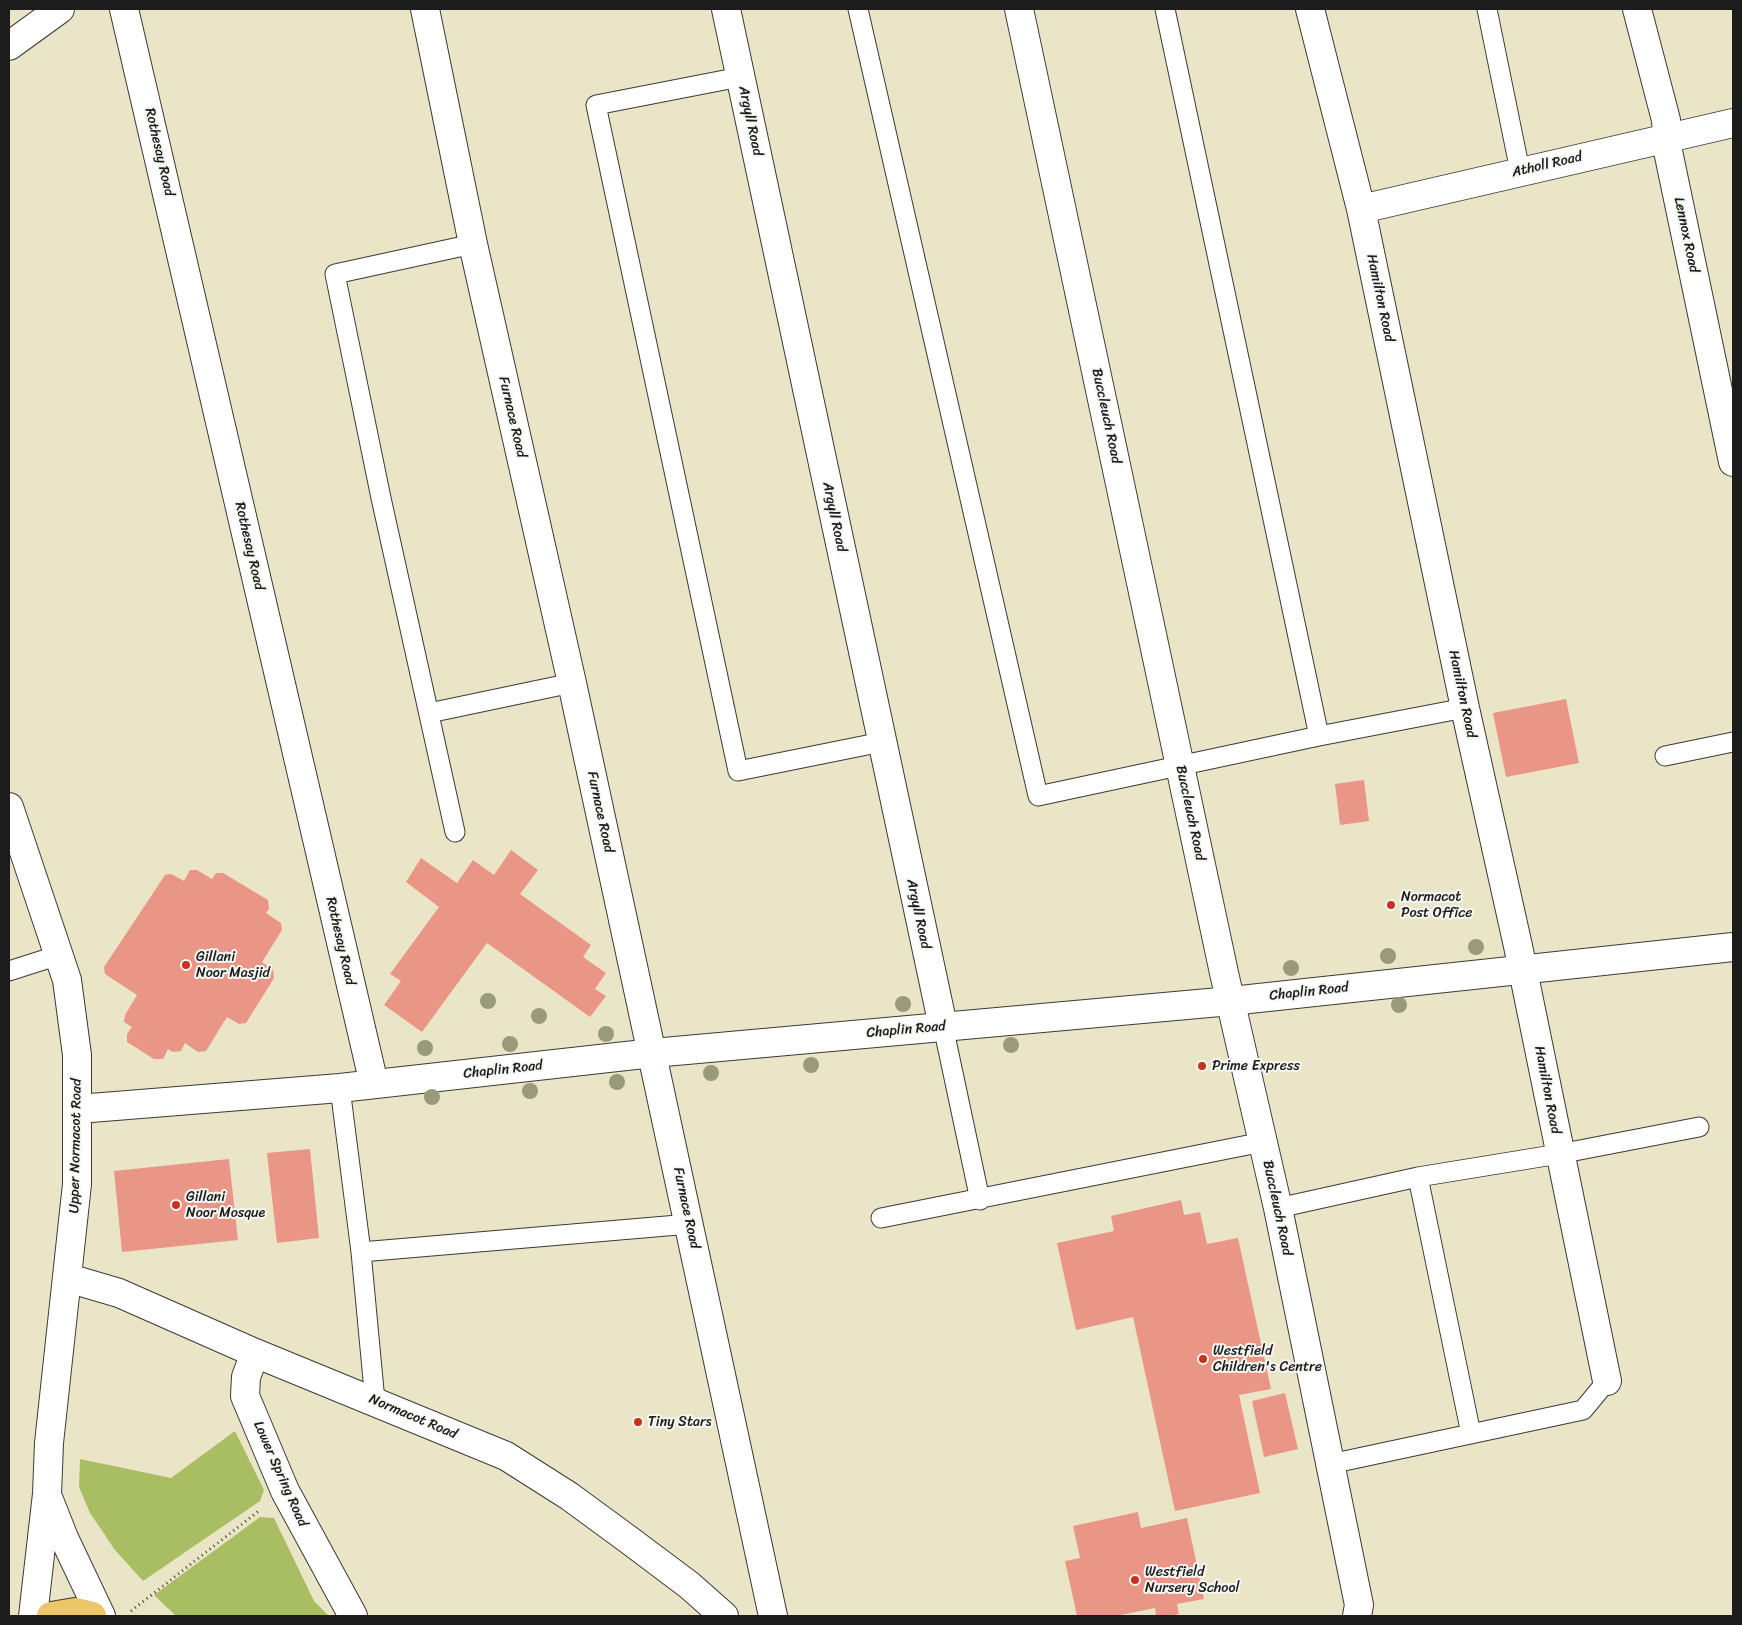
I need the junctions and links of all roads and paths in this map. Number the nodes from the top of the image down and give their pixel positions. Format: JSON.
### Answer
{"nodes":[{"id":1,"x":60,"y":9,"type":"edge"},
{"id":2,"x":124,"y":9,"type":"edge"},
{"id":3,"x":426,"y":9,"type":"edge"},
{"id":4,"x":726,"y":9,"type":"edge"},
{"id":5,"x":858,"y":9,"type":"edge"},
{"id":6,"x":1019,"y":9,"type":"edge"},
{"id":7,"x":1165,"y":9,"type":"edge"},
{"id":8,"x":1310,"y":9,"type":"edge"},
{"id":9,"x":1487,"y":9,"type":"edge"},
{"id":10,"x":1637,"y":9,"type":"edge"},
{"id":11,"x":9,"y":46,"type":"edge"},
{"id":12,"x":740,"y":78,"type":"junction"},
{"id":13,"x":1733,"y":123,"type":"edge"},
{"id":14,"x":1667,"y":137,"type":"junction"},
{"id":15,"x":1520,"y":171,"type":"junction"},
{"id":16,"x":1361,"y":209,"type":"junction"},
{"id":17,"x":473,"y":244,"type":"junction"},
{"id":18,"x":1733,"y":462,"type":"edge"},
{"id":19,"x":572,"y":683,"type":"junction"},
{"id":20,"x":1465,"y":708,"type":"junction"},
{"id":21,"x":430,"y":713,"type":"junction"},
{"id":22,"x":1319,"y":736,"type":"junction"},
{"id":23,"x":882,"y":742,"type":"junction"},
{"id":24,"x":1733,"y":742,"type":"edge"},
{"id":25,"x":1665,"y":756,"type":"dead end"},
{"id":26,"x":1180,"y":766,"type":"junction"},
{"id":27,"x":9,"y":806,"type":"edge"},
{"id":28,"x":456,"y":832,"type":"dead end"},
{"id":29,"x":1733,"y":947,"type":"edge"},
{"id":30,"x":59,"y":955,"type":"junction"},
{"id":31,"x":1522,"y":968,"type":"junction"},
{"id":32,"x":9,"y":971,"type":"edge"},
{"id":33,"x":1231,"y":1001,"type":"junction"},
{"id":34,"x":943,"y":1026,"type":"junction"},
{"id":35,"x":653,"y":1053,"type":"junction"},
{"id":36,"x":374,"y":1084,"type":"junction"},
{"id":37,"x":340,"y":1088,"type":"junction"},
{"id":38,"x":78,"y":1109,"type":"junction"},
{"id":39,"x":1699,"y":1127,"type":"dead end"},
{"id":40,"x":1263,"y":1142,"type":"junction"},
{"id":41,"x":1559,"y":1154,"type":"junction"},
{"id":42,"x":1418,"y":1177,"type":"junction"},
{"id":43,"x":980,"y":1200,"type":"junction"},
{"id":44,"x":1278,"y":1208,"type":"junction"},
{"id":45,"x":882,"y":1218,"type":"dead end"},
{"id":46,"x":690,"y":1224,"type":"junction"},
{"id":47,"x":361,"y":1252,"type":"junction"},
{"id":48,"x":68,"y":1278,"type":"junction"},
{"id":49,"x":255,"y":1353,"type":"junction"},
{"id":50,"x":1607,"y":1381,"type":"joint"},
{"id":51,"x":375,"y":1401,"type":"junction"},
{"id":52,"x":1471,"y":1434,"type":"junction"},
{"id":53,"x":1330,"y":1464,"type":"junction"},
{"id":54,"x":284,"y":1491,"type":"junction"},
{"id":55,"x":47,"y":1494,"type":"junction"},
{"id":56,"x":34,"y":1616,"type":"edge"},
{"id":57,"x":52,"y":1616,"type":"edge"},
{"id":58,"x":92,"y":1616,"type":"edge"},
{"id":59,"x":101,"y":1616,"type":"edge"},
{"id":60,"x":124,"y":1616,"type":"edge"},
{"id":61,"x":353,"y":1616,"type":"edge"},
{"id":62,"x":724,"y":1616,"type":"edge"},
{"id":63,"x":773,"y":1616,"type":"edge"},
{"id":64,"x":1357,"y":1616,"type":"edge"}],
"edges":[{"from":1,"to":11,"type":"street"},
{"from":2,"to":36,"type":"street","name":"Rothesay Road"},
{"from":3,"to":17,"type":"street","name":"Furnace Road"},
{"from":4,"to":12,"type":"street","name":"Argyll Road"},
{"from":5,"to":26,"type":"lane"},
{"from":6,"to":26,"type":"street","name":"Buccleuch Road"},
{"from":7,"to":22,"type":"lane"},
{"from":8,"to":16,"type":"street","name":"Hamilton Road"},
{"from":9,"to":15,"type":"lane"},
{"from":10,"to":14,"type":"street","name":"Lennox Road"},
{"from":12,"to":23,"type":"street","name":"Argyll Road"},
{"from":12,"to":23,"type":"lane"},
{"from":13,"to":14,"type":"street","name":"Atholl Road"},
{"from":14,"to":15,"type":"street","name":"Atholl Road"},
{"from":14,"to":18,"type":"street","name":"Lennox Road"},
{"from":15,"to":16,"type":"street","name":"Atholl Road"},
{"from":16,"to":20,"type":"street","name":"Hamilton Road"},
{"from":17,"to":19,"type":"street","name":"Furnace Road"},
{"from":17,"to":21,"type":"lane"},
{"from":19,"to":21,"type":"lane"},
{"from":19,"to":35,"type":"street","name":"Furnace Road"},
{"from":20,"to":22,"type":"lane"},
{"from":20,"to":31,"type":"street","name":"Hamilton Road"},
{"from":21,"to":28,"type":"lane"},
{"from":22,"to":26,"type":"lane"},
{"from":23,"to":34,"type":"street","name":"Argyll Road"},
{"from":24,"to":25,"type":"lane"},
{"from":26,"to":33,"type":"street","name":"Buccleuch Road"},
{"from":27,"to":30,"type":"street","name":"Upper Normacot Road"},
{"from":29,"to":31,"type":"street","name":"Chaplin Road"},
{"from":30,"to":32,"type":"lane"},
{"from":30,"to":38,"type":"street","name":"Upper Normacot Road"},
{"from":31,"to":33,"type":"street","name":"Chaplin Road"},
{"from":31,"to":41,"type":"street","name":"Hamilton Road"},
{"from":33,"to":34,"type":"street","name":"Chaplin Road"},
{"from":33,"to":40,"type":"street","name":"Buccleuch Road"},
{"from":34,"to":35,"type":"street","name":"Chaplin Road"},
{"from":34,"to":43,"type":"lane"},
{"from":35,"to":36,"type":"street","name":"Chaplin Road"},
{"from":35,"to":46,"type":"street","name":"Furnace Road"},
{"from":36,"to":37,"type":"street","name":"Chaplin Road"},
{"from":37,"to":38,"type":"street","name":"Chaplin Road"},
{"from":37,"to":47,"type":"lane"},
{"from":38,"to":48,"type":"street","name":"Upper Normacot Road"},
{"from":39,"to":41,"type":"lane"},
{"from":40,"to":43,"type":"lane"},
{"from":40,"to":44,"type":"street","name":"Buccleuch Road"},
{"from":41,"to":42,"type":"lane"},
{"from":41,"to":50,"type":"street","name":"Hamilton Road"},
{"from":42,"to":44,"type":"lane"},
{"from":42,"to":52,"type":"lane"},
{"from":43,"to":45,"type":"lane"},
{"from":44,"to":53,"type":"street","name":"Buccleuch Road"},
{"from":46,"to":47,"type":"lane"},
{"from":46,"to":63,"type":"street","name":"Furnace Road"},
{"from":47,"to":51,"type":"lane"},
{"from":48,"to":49,"type":"street","name":"Normacot Road"},
{"from":48,"to":55,"type":"street","name":"Upper Normacot Road"},
{"from":49,"to":51,"type":"street","name":"Normacot Road"},
{"from":49,"to":54,"type":"street","name":"Lower Spring Road"},
{"from":50,"to":52,"type":"lane"},
{"from":51,"to":62,"type":"street","name":"Normacot Road"},
{"from":52,"to":53,"type":"lane"},
{"from":53,"to":64,"type":"street","name":"Buccleuch Road"},
{"from":54,"to":60,"type":"path"},
{"from":54,"to":61,"type":"street","name":"Lower Spring Road"},
{"from":55,"to":56,"type":"street","name":"Upper Normacot Road"},
{"from":55,"to":59,"type":"street","name":"Upper Normacot Road"},
{"from":57,"to":58,"type":"main road"}]}
